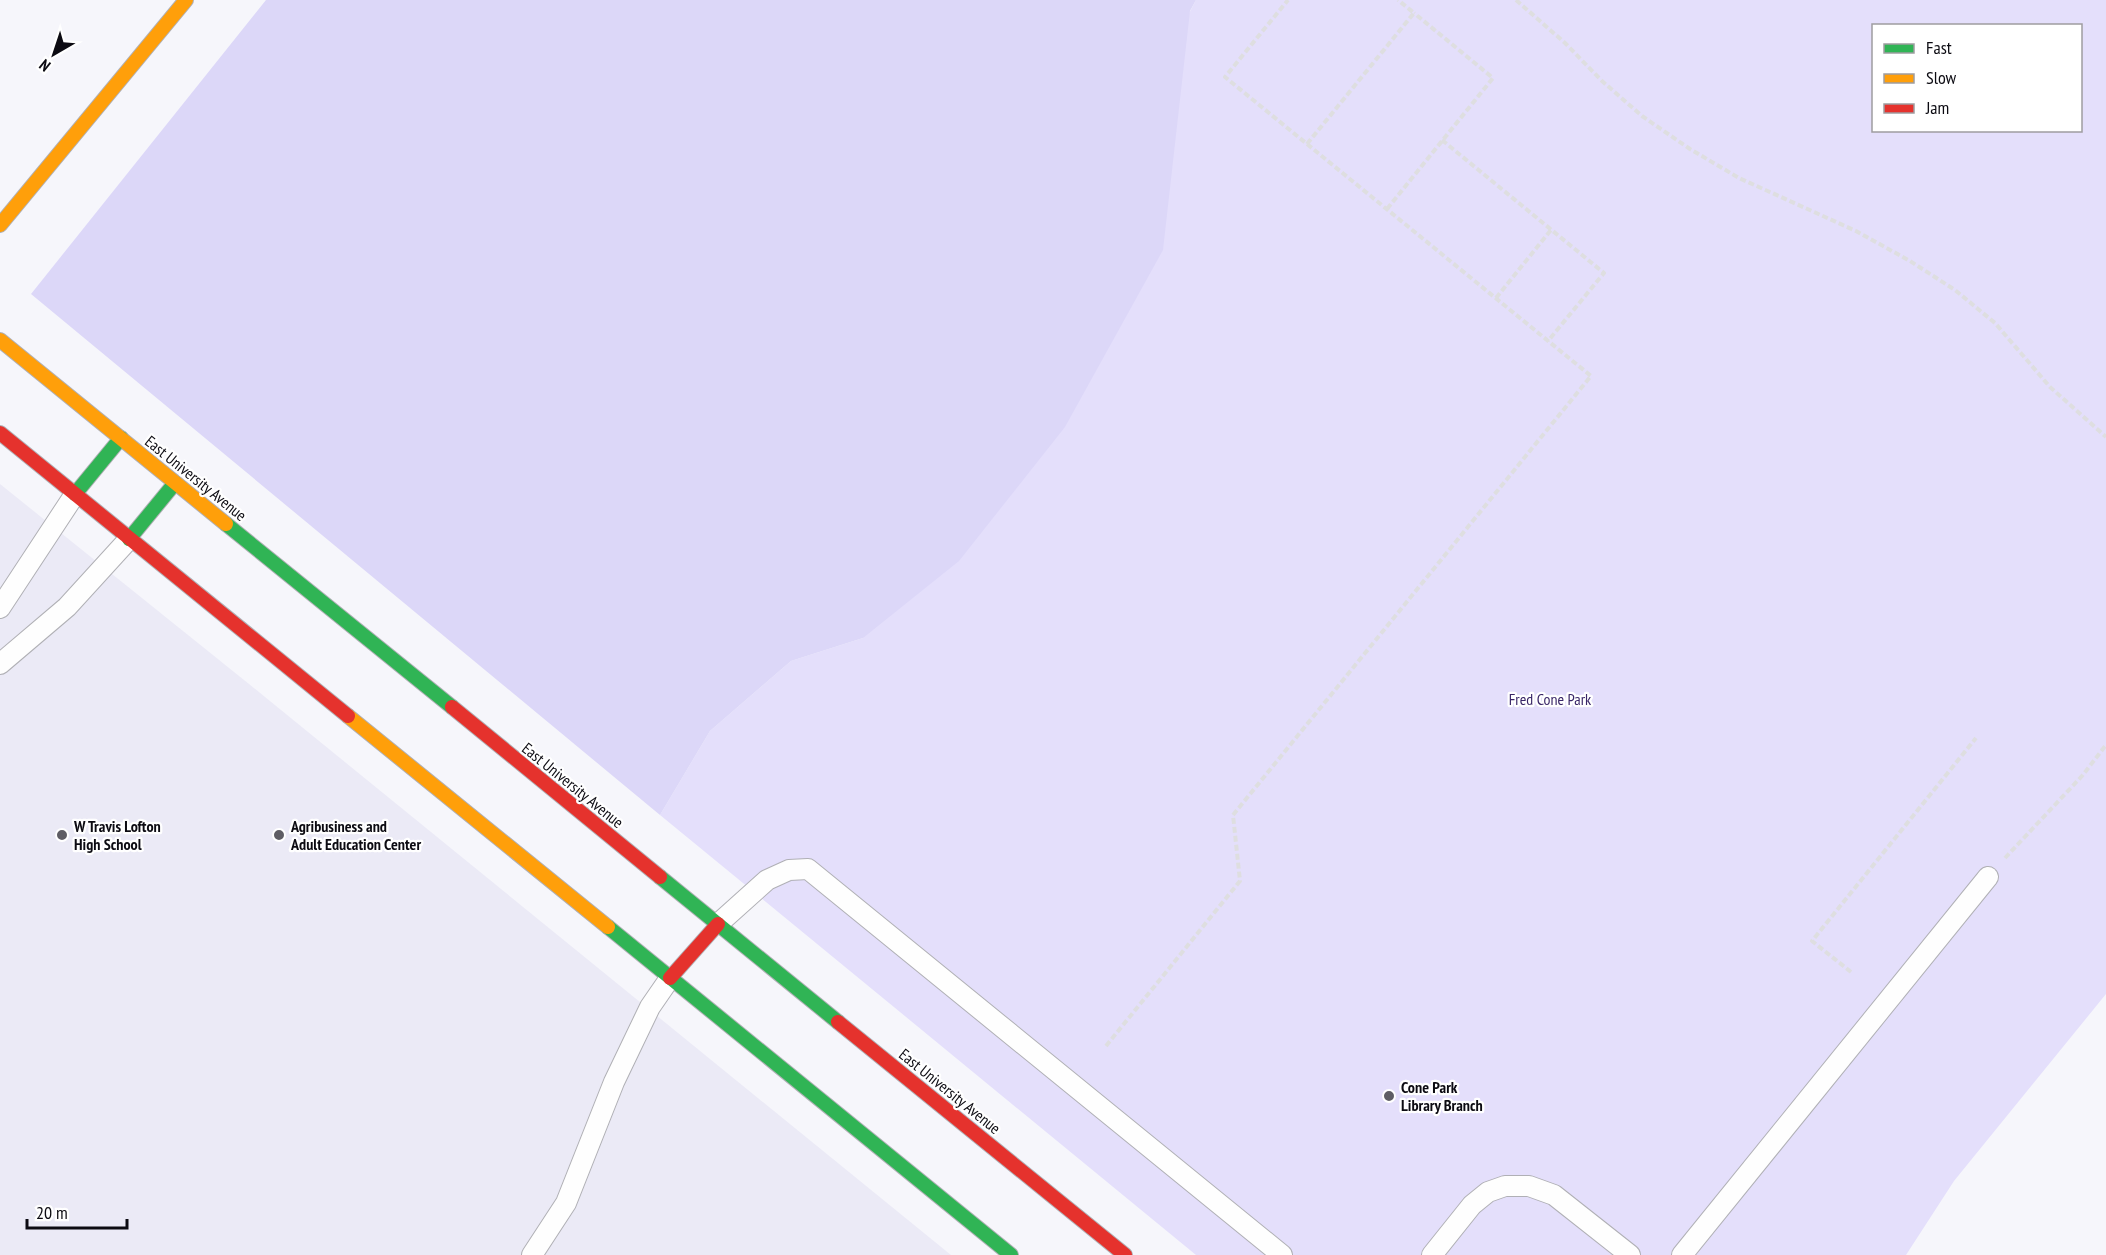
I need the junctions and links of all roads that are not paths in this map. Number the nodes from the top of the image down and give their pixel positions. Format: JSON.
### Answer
{"nodes":[{"id":1,"x":186,"y":0,"type":"edge"},
{"id":2,"x":0,"y":225,"type":"edge"},
{"id":3,"x":0,"y":340,"type":"edge"},
{"id":4,"x":0,"y":433,"type":"edge"},
{"id":5,"x":121,"y":438,"type":"junction"},
{"id":6,"x":175,"y":483,"type":"junction"},
{"id":7,"x":75,"y":494,"type":"junction"},
{"id":8,"x":129,"y":538,"type":"junction"},
{"id":9,"x":0,"y":608,"type":"edge"},
{"id":10,"x":0,"y":664,"type":"edge"},
{"id":11,"x":1988,"y":876,"type":"road end"},
{"id":12,"x":718,"y":924,"type":"junction"},
{"id":13,"x":670,"y":978,"type":"junction"},
{"id":14,"x":531,"y":1255,"type":"edge"},
{"id":15,"x":1011,"y":1255,"type":"edge"},
{"id":16,"x":1125,"y":1255,"type":"edge"},
{"id":17,"x":1282,"y":1255,"type":"edge"},
{"id":18,"x":1432,"y":1255,"type":"edge"},
{"id":19,"x":1630,"y":1255,"type":"edge"},
{"id":20,"x":1682,"y":1255,"type":"edge"}],
"edges":[{"from":1,"to":2,"type":"main road"},
{"from":3,"to":5,"type":"main road","name":"East University Avenue"},
{"from":4,"to":7,"type":"main road"},
{"from":5,"to":6,"type":"main road","name":"East University Avenue"},
{"from":5,"to":7,"type":"main road"},
{"from":6,"to":8,"type":"main road"},
{"from":6,"to":12,"type":"main road","name":"East University Avenue"},
{"from":7,"to":8,"type":"main road"},
{"from":7,"to":9,"type":"lane"},
{"from":8,"to":10,"type":"lane"},
{"from":8,"to":13,"type":"main road"},
{"from":11,"to":20,"type":"lane"},
{"from":12,"to":13,"type":"main road"},
{"from":12,"to":16,"type":"main road","name":"East University Avenue"},
{"from":12,"to":17,"type":"lane"},
{"from":13,"to":14,"type":"lane"},
{"from":13,"to":15,"type":"main road"},
{"from":18,"to":19,"type":"lane"}]}
